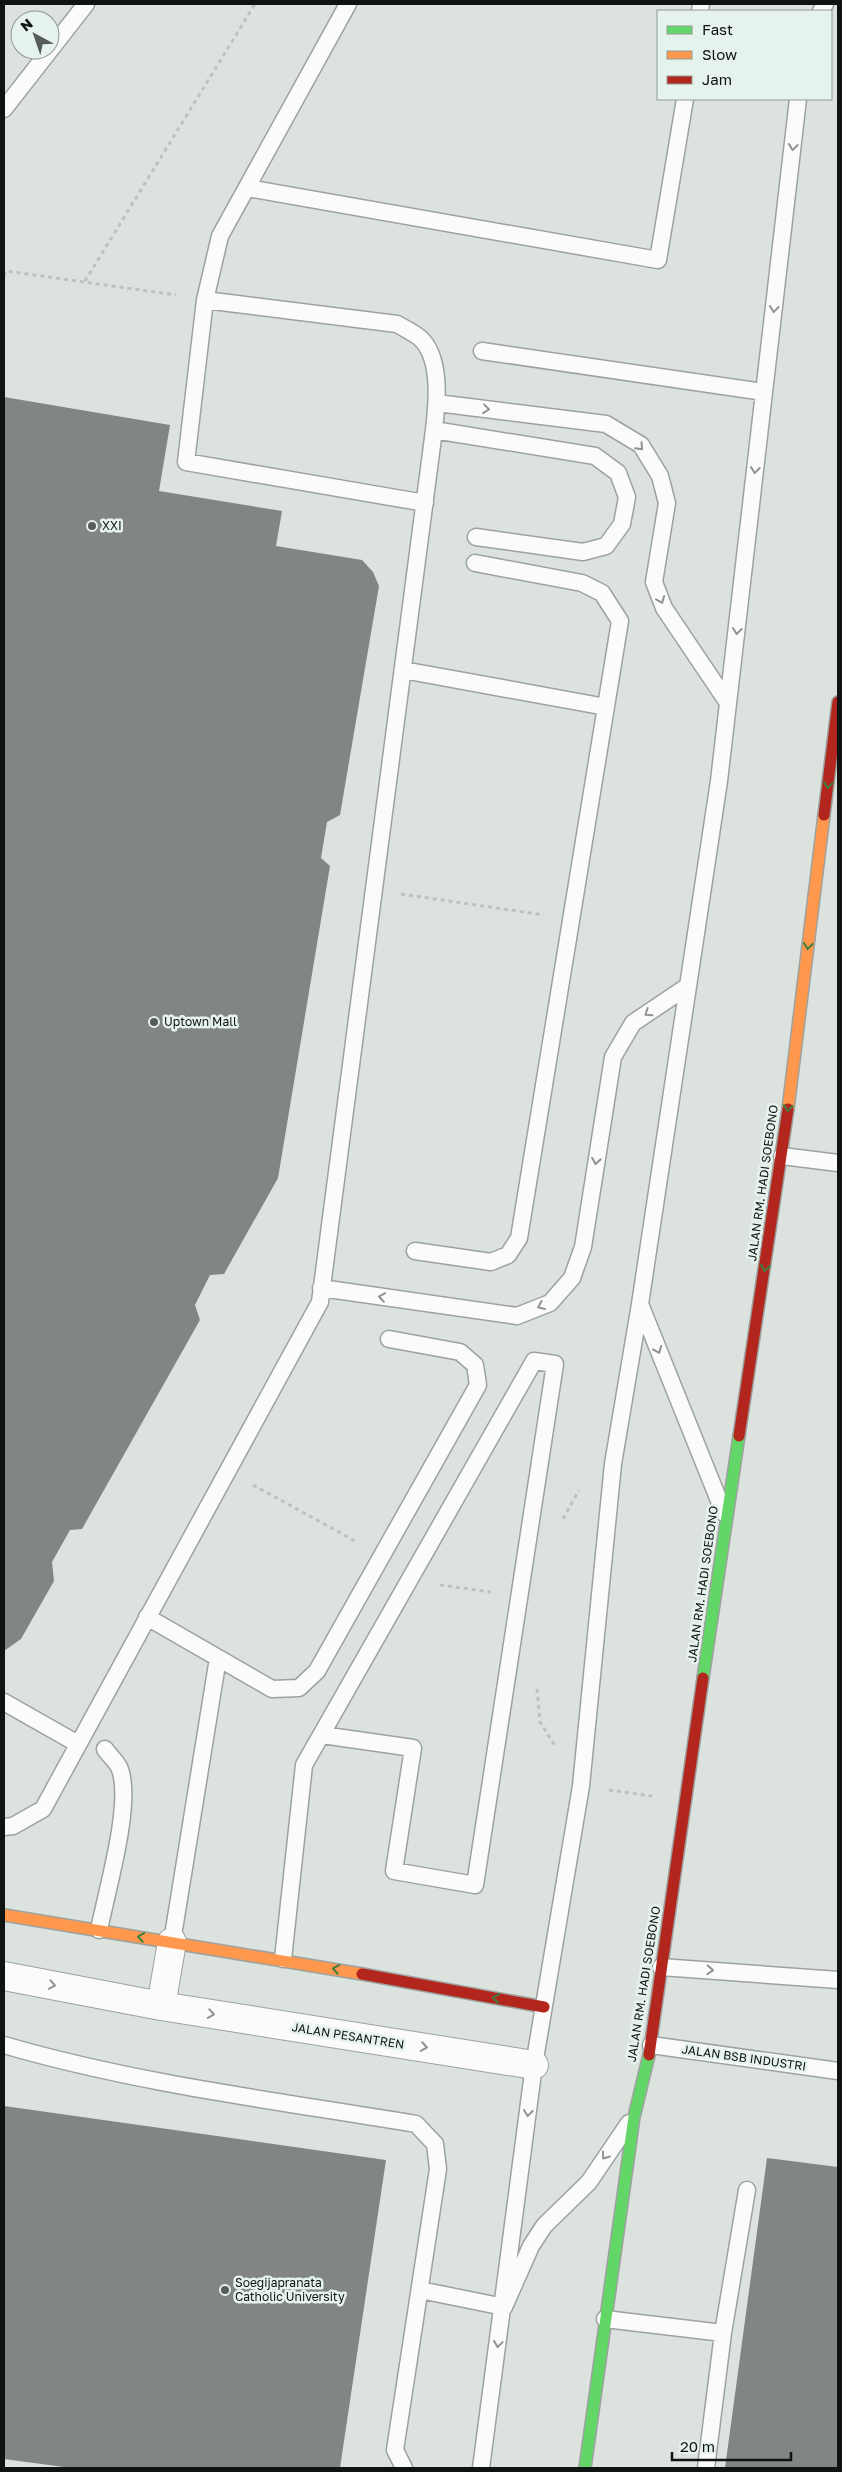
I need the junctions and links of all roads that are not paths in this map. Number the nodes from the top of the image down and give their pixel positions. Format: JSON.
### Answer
{"nodes":[{"id":1,"x":86,"y":4,"type":"edge"},
{"id":2,"x":348,"y":4,"type":"edge"},
{"id":3,"x":685,"y":100,"type":"edge"},
{"id":4,"x":798,"y":100,"type":"edge"},
{"id":5,"x":4,"y":109,"type":"edge"},
{"id":6,"x":247,"y":188,"type":"junction"},
{"id":7,"x":204,"y":300,"type":"junction"},
{"id":8,"x":482,"y":351,"type":"dead end"},
{"id":9,"x":764,"y":392,"type":"junction"},
{"id":10,"x":438,"y":403,"type":"junction"},
{"id":11,"x":434,"y":430,"type":"junction"},
{"id":12,"x":425,"y":503,"type":"junction"},
{"id":13,"x":476,"y":537,"type":"dead end"},
{"id":14,"x":475,"y":563,"type":"dead end"},
{"id":15,"x":403,"y":670,"type":"junction"},
{"id":16,"x":838,"y":702,"type":"edge"},
{"id":17,"x":728,"y":703,"type":"junction"},
{"id":18,"x":606,"y":707,"type":"junction"},
{"id":19,"x":688,"y":986,"type":"junction"},
{"id":20,"x":782,"y":1156,"type":"junction"},
{"id":21,"x":838,"y":1163,"type":"edge"},
{"id":22,"x":415,"y":1251,"type":"dead end"},
{"id":23,"x":321,"y":1288,"type":"junction"},
{"id":24,"x":640,"y":1304,"type":"junction"},
{"id":25,"x":389,"y":1339,"type":"dead end"},
{"id":26,"x":726,"y":1519,"type":"junction"},
{"id":27,"x":147,"y":1618,"type":"junction"},
{"id":28,"x":218,"y":1658,"type":"junction"},
{"id":29,"x":4,"y":1702,"type":"edge"},
{"id":30,"x":322,"y":1735,"type":"junction"},
{"id":31,"x":78,"y":1744,"type":"junction"},
{"id":32,"x":105,"y":1750,"type":"dead end"},
{"id":33,"x":4,"y":1827,"type":"edge"},
{"id":34,"x":4,"y":1914,"type":"edge"},
{"id":35,"x":99,"y":1930,"type":"junction"},
{"id":36,"x":172,"y":1942,"type":"junction"},
{"id":37,"x":283,"y":1959,"type":"junction"},
{"id":38,"x":661,"y":1967,"type":"junction"},
{"id":39,"x":4,"y":1976,"type":"edge"},
{"id":40,"x":838,"y":1980,"type":"edge"},
{"id":41,"x":161,"y":2006,"type":"junction"},
{"id":42,"x":544,"y":2007,"type":"junction"},
{"id":43,"x":4,"y":2045,"type":"edge"},
{"id":44,"x":651,"y":2045,"type":"junction"},
{"id":45,"x":534,"y":2065,"type":"junction"},
{"id":46,"x":838,"y":2070,"type":"edge"},
{"id":47,"x":634,"y":2117,"type":"junction"},
{"id":48,"x":747,"y":2190,"type":"dead end"},
{"id":49,"x":420,"y":2290,"type":"junction"},
{"id":50,"x":504,"y":2307,"type":"junction"},
{"id":51,"x":606,"y":2319,"type":"junction"},
{"id":52,"x":723,"y":2333,"type":"junction"},
{"id":53,"x":404,"y":2468,"type":"edge"},
{"id":54,"x":481,"y":2468,"type":"edge"},
{"id":55,"x":585,"y":2468,"type":"edge"},
{"id":56,"x":706,"y":2468,"type":"edge"}],
"edges":[{"from":1,"to":5,"type":"lane"},
{"from":2,"to":6,"type":"lane"},
{"from":3,"to":6,"type":"lane"},
{"from":4,"to":9,"type":"lane","one_way":true},
{"from":6,"to":7,"type":"lane"},
{"from":7,"to":10,"type":"lane"},
{"from":7,"to":12,"type":"lane"},
{"from":8,"to":9,"type":"lane"},
{"from":9,"to":17,"type":"lane","one_way":true},
{"from":10,"to":11,"type":"lane"},
{"from":10,"to":17,"type":"lane","one_way":true},
{"from":11,"to":12,"type":"lane"},
{"from":11,"to":13,"type":"lane"},
{"from":12,"to":15,"type":"lane"},
{"from":14,"to":18,"type":"lane"},
{"from":15,"to":18,"type":"lane"},
{"from":15,"to":23,"type":"lane"},
{"from":16,"to":20,"type":"main road","name":"JALAN RM. HADI SOEBONO","one_way":true},
{"from":17,"to":19,"type":"lane"},
{"from":18,"to":22,"type":"lane"},
{"from":19,"to":23,"type":"lane","one_way":true},
{"from":19,"to":24,"type":"lane"},
{"from":20,"to":21,"type":"lane"},
{"from":20,"to":26,"type":"main road","name":"JALAN RM. HADI SOEBONO","one_way":true},
{"from":23,"to":27,"type":"lane"},
{"from":24,"to":26,"type":"lane","one_way":true},
{"from":24,"to":42,"type":"lane"},
{"from":25,"to":28,"type":"lane"},
{"from":26,"to":38,"type":"main road","name":"JALAN RM. HADI SOEBONO"},
{"from":27,"to":28,"type":"lane"},
{"from":27,"to":31,"type":"lane"},
{"from":28,"to":36,"type":"lane"},
{"from":29,"to":31,"type":"lane"},
{"from":30,"to":30,"type":"lane"},
{"from":30,"to":37,"type":"lane"},
{"from":31,"to":33,"type":"lane"},
{"from":32,"to":35,"type":"lane"},
{"from":34,"to":35,"type":"main road"},
{"from":36,"to":35,"type":"main road","one_way":true},
{"from":36,"to":37,"type":"main road"},
{"from":36,"to":41,"type":"street"},
{"from":42,"to":37,"type":"main road","one_way":true},
{"from":38,"to":40,"type":"lane","one_way":true},
{"from":38,"to":44,"type":"main road","name":"JALAN RM. HADI SOEBONO"},
{"from":39,"to":41,"type":"street","name":"JALAN PESANTREN","one_way":true},
{"from":41,"to":45,"type":"street","name":"JALAN PESANTREN","one_way":true},
{"from":42,"to":45,"type":"lane"},
{"from":43,"to":49,"type":"lane"},
{"from":44,"to":46,"type":"lane","name":"JALAN BSB INDUSTRI"},
{"from":44,"to":47,"type":"main road","name":"JALAN RM. HADI SOEBONO"},
{"from":45,"to":50,"type":"lane","one_way":true},
{"from":47,"to":50,"type":"lane","one_way":true},
{"from":47,"to":51,"type":"main road","name":"JALAN RM. HADI SOEBONO"},
{"from":48,"to":52,"type":"lane"},
{"from":49,"to":50,"type":"lane"},
{"from":49,"to":53,"type":"lane"},
{"from":50,"to":54,"type":"lane","one_way":true},
{"from":51,"to":52,"type":"lane"},
{"from":51,"to":55,"type":"main road","name":"JALAN RM. HADI SOEBONO"},
{"from":52,"to":56,"type":"lane"}]}
